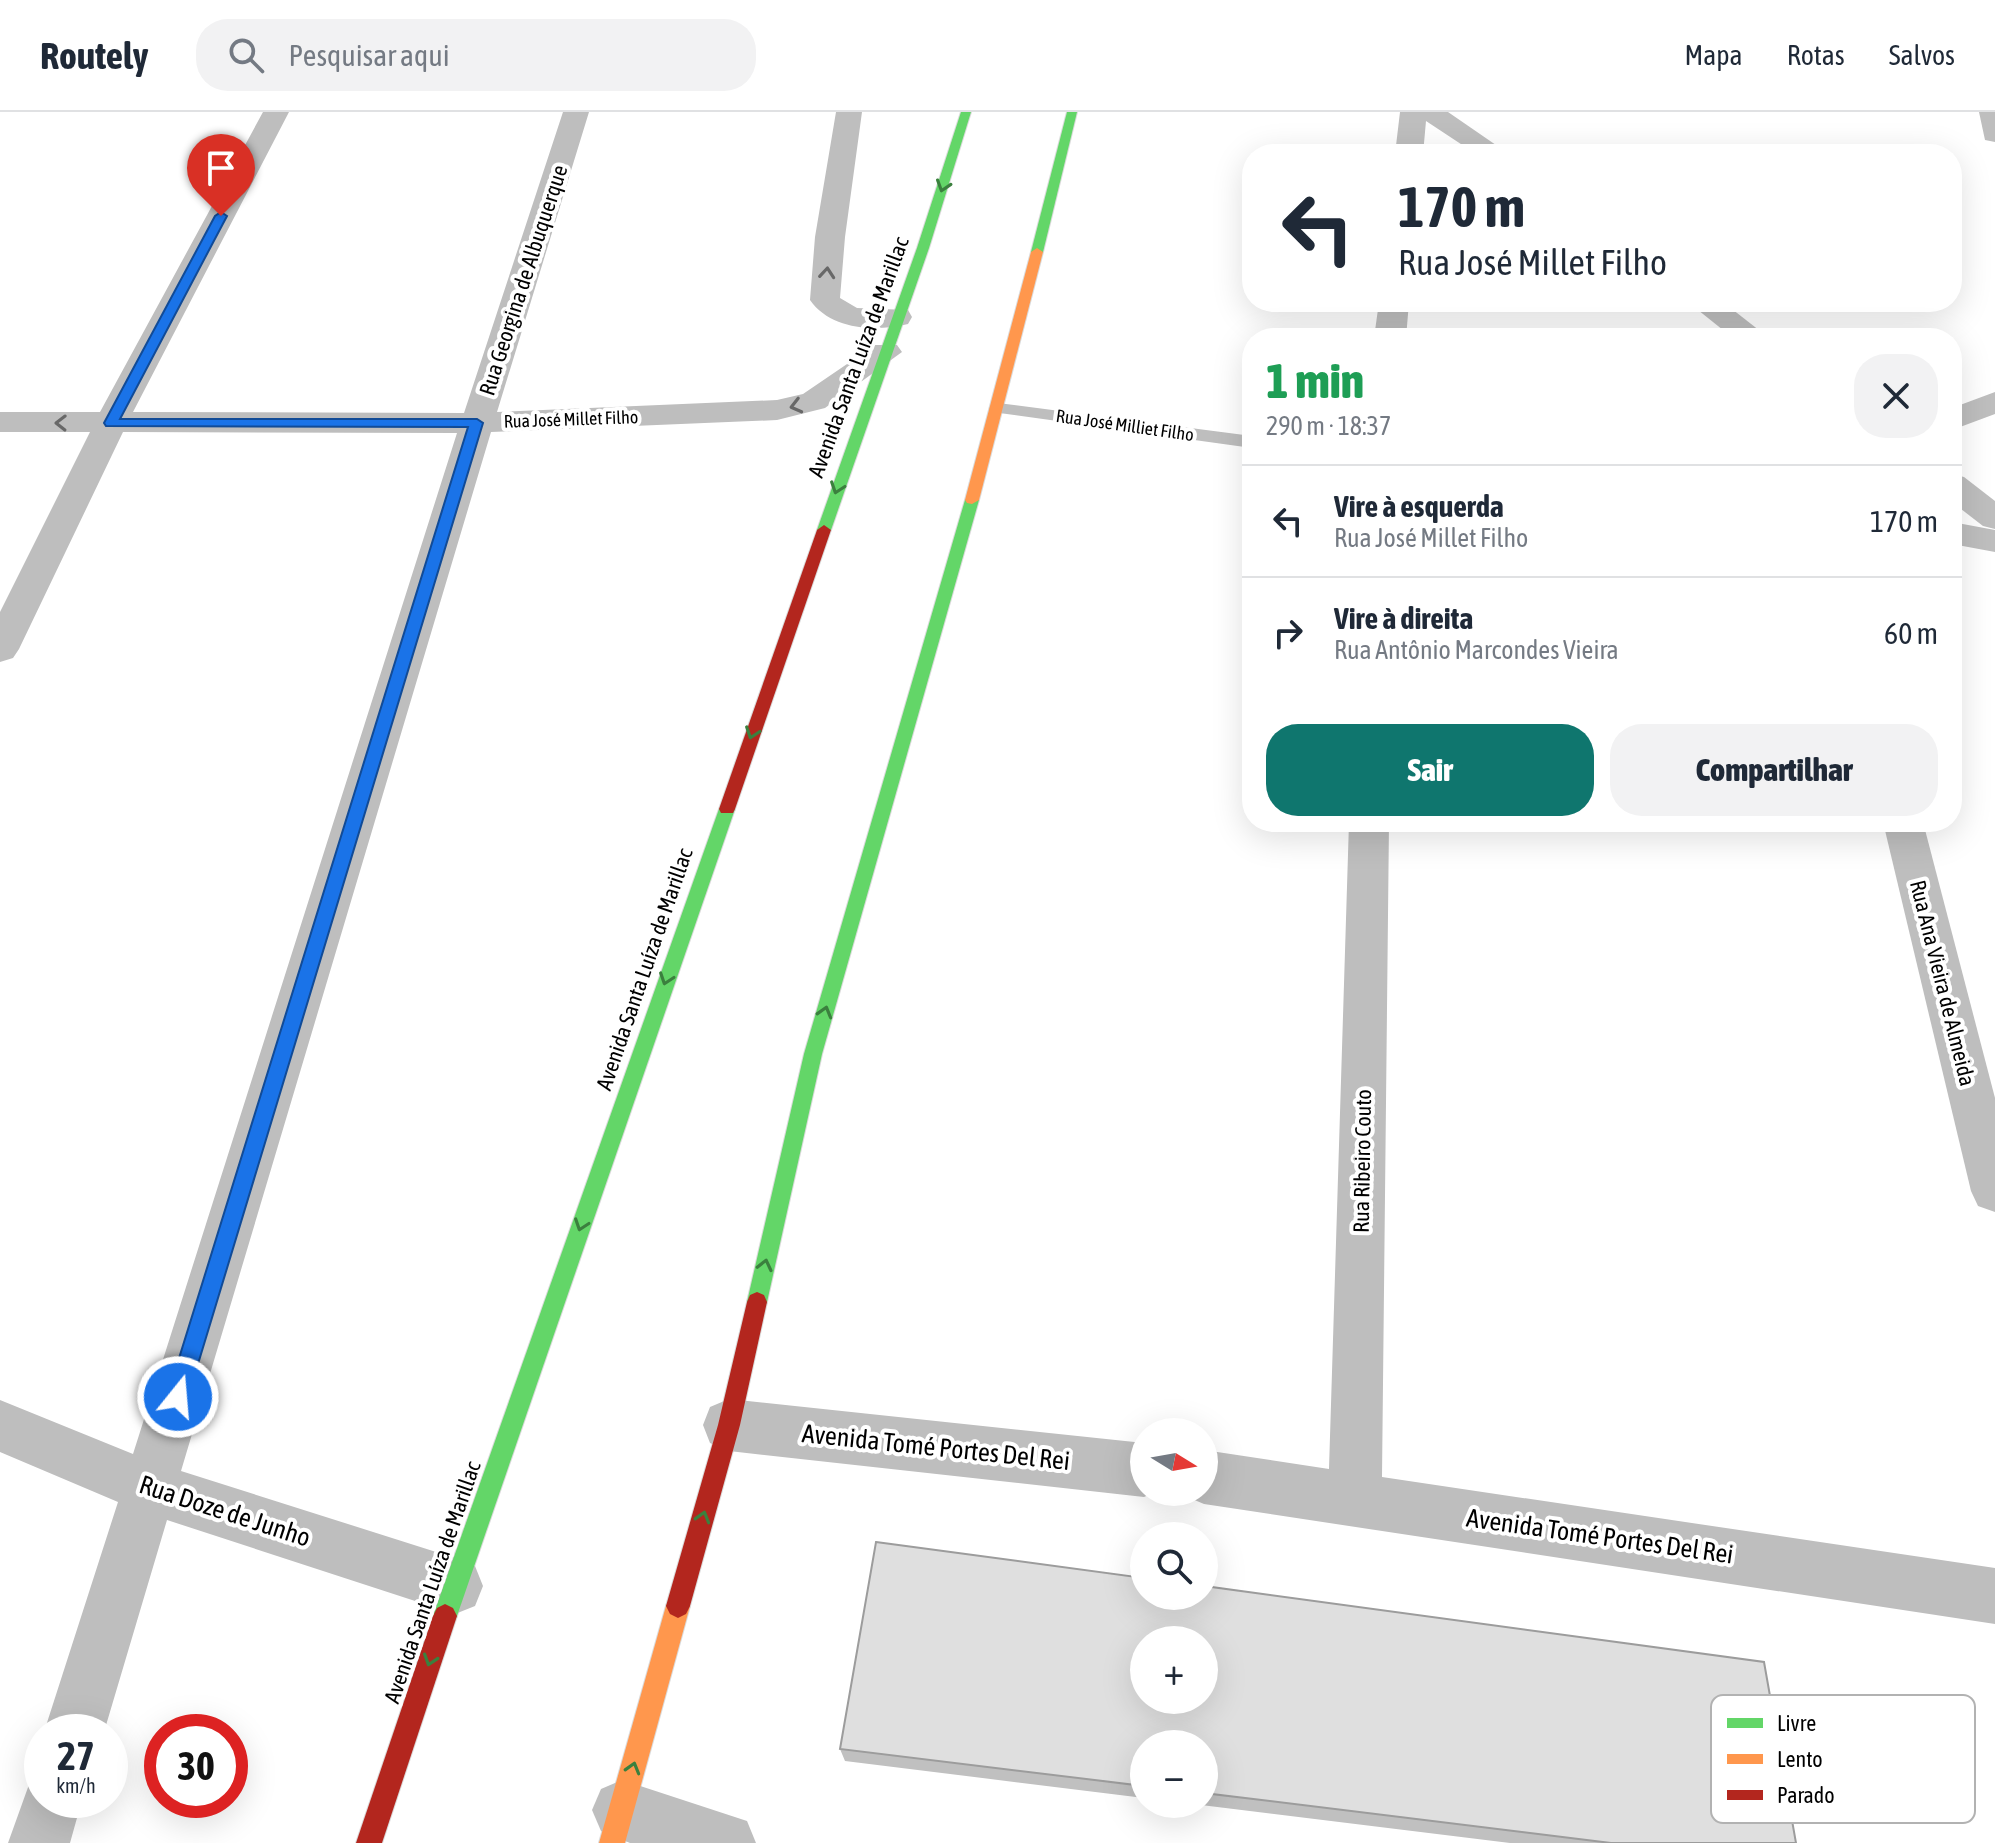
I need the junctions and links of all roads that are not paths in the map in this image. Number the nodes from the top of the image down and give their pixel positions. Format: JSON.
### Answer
{"nodes":[{"id":1,"x":276,"y":112,"type":"edge"},
{"id":2,"x":576,"y":112,"type":"edge"},
{"id":3,"x":849,"y":112,"type":"edge"},
{"id":4,"x":966,"y":112,"type":"edge"},
{"id":5,"x":1072,"y":112,"type":"edge"},
{"id":6,"x":1413,"y":112,"type":"edge"},
{"id":7,"x":1430,"y":112,"type":"edge"},
{"id":8,"x":1992,"y":112,"type":"edge"},
{"id":9,"x":1052,"y":121,"type":"dead end"},
{"id":10,"x":1995,"y":134,"type":"edge"},
{"id":11,"x":1410,"y":144,"type":"edge"},
{"id":12,"x":1480,"y":144,"type":"edge"},
{"id":13,"x":1060,"y":154,"type":"junction"},
{"id":14,"x":1717,"y":312,"type":"edge"},
{"id":15,"x":897,"y":317,"type":"junction"},
{"id":16,"x":1739,"y":328,"type":"edge"},
{"id":17,"x":886,"y":352,"type":"junction"},
{"id":18,"x":1995,"y":402,"type":"edge"},
{"id":19,"x":998,"y":408,"type":"junction"},
{"id":20,"x":1962,"y":416,"type":"edge"},
{"id":21,"x":0,"y":422,"type":"edge"},
{"id":22,"x":111,"y":423,"type":"junction"},
{"id":23,"x":477,"y":423,"type":"junction"},
{"id":24,"x":1242,"y":441,"type":"edge"},
{"id":25,"x":1962,"y":493,"type":"edge"},
{"id":26,"x":1995,"y":518,"type":"edge"},
{"id":27,"x":1962,"y":535,"type":"edge"},
{"id":28,"x":1995,"y":541,"type":"edge"},
{"id":29,"x":0,"y":649,"type":"edge"},
{"id":30,"x":1369,"y":832,"type":"edge"},
{"id":31,"x":1905,"y":832,"type":"edge"},
{"id":32,"x":1995,"y":1191,"type":"edge"},
{"id":33,"x":729,"y":1425,"type":"junction"},
{"id":34,"x":0,"y":1426,"type":"edge"},
{"id":35,"x":1130,"y":1468,"type":"edge"},
{"id":36,"x":1218,"y":1479,"type":"edge"},
{"id":37,"x":150,"y":1488,"type":"junction"},
{"id":38,"x":1355,"y":1501,"type":"junction"},
{"id":39,"x":455,"y":1586,"type":"junction"},
{"id":40,"x":1995,"y":1596,"type":"edge"},
{"id":41,"x":80,"y":1714,"type":"edge"},
{"id":42,"x":47,"y":1818,"type":"edge"},
{"id":43,"x":613,"y":1832,"type":"edge"},
{"id":44,"x":39,"y":1843,"type":"edge"},
{"id":45,"x":369,"y":1843,"type":"edge"},
{"id":46,"x":725,"y":1843,"type":"edge"}],
"edges":[{"from":1,"to":22,"type":"street"},
{"from":2,"to":23,"type":"street","name":"Rua Georgina de Albuquerque"},
{"from":15,"to":3,"type":"street","one_way":true},
{"from":4,"to":15,"type":"main road","name":"Avenida Santa Luíza de Marillac","one_way":true},
{"from":5,"to":13,"type":"main road"},
{"from":6,"to":11,"type":"street"},
{"from":7,"to":12,"type":"street"},
{"from":8,"to":10,"type":"street"},
{"from":9,"to":13,"type":"main road"},
{"from":13,"to":19,"type":"main road"},
{"from":14,"to":16,"type":"street"},
{"from":15,"to":17,"type":"main road","name":"Avenida Santa Luíza de Marillac"},
{"from":17,"to":23,"type":"street","name":"Rua José Millet Filho","one_way":true},
{"from":17,"to":39,"type":"main road","name":"Avenida Santa Luíza de Marillac","one_way":true},
{"from":18,"to":20,"type":"street"},
{"from":19,"to":24,"type":"lane","name":"Rua José Milliet Filho"},
{"from":33,"to":19,"type":"main road","one_way":true},
{"from":22,"to":21,"type":"street","name":"Rua José Millet Filho","one_way":true},
{"from":22,"to":23,"type":"street","name":"Rua José Millet Filho"},
{"from":22,"to":29,"type":"street"},
{"from":23,"to":37,"type":"street","name":"Rua Georgina de Albuquerque"},
{"from":25,"to":26,"type":"street"},
{"from":27,"to":28,"type":"street"},
{"from":30,"to":38,"type":"street","name":"Rua Ribeiro Couto"},
{"from":31,"to":32,"type":"street","name":"Rua Ana Vieira de Almeida"},
{"from":33,"to":35,"type":"street","name":"Avenida Tomé Portes Del Rei"},
{"from":43,"to":33,"type":"main road","one_way":true},
{"from":34,"to":37,"type":"street","name":"Rua Doze de Junho"},
{"from":36,"to":38,"type":"street","name":"Avenida Tomé Portes Del Rei"},
{"from":37,"to":39,"type":"street","name":"Rua Doze de Junho"},
{"from":37,"to":41,"type":"street","name":"Rua Georgina de Albuquerque"},
{"from":38,"to":40,"type":"street","name":"Avenida Tomé Portes Del Rei"},
{"from":39,"to":45,"type":"main road","name":"Avenida Santa Luíza de Marillac","one_way":true},
{"from":42,"to":44,"type":"street"},
{"from":43,"to":46,"type":"street"}]}
